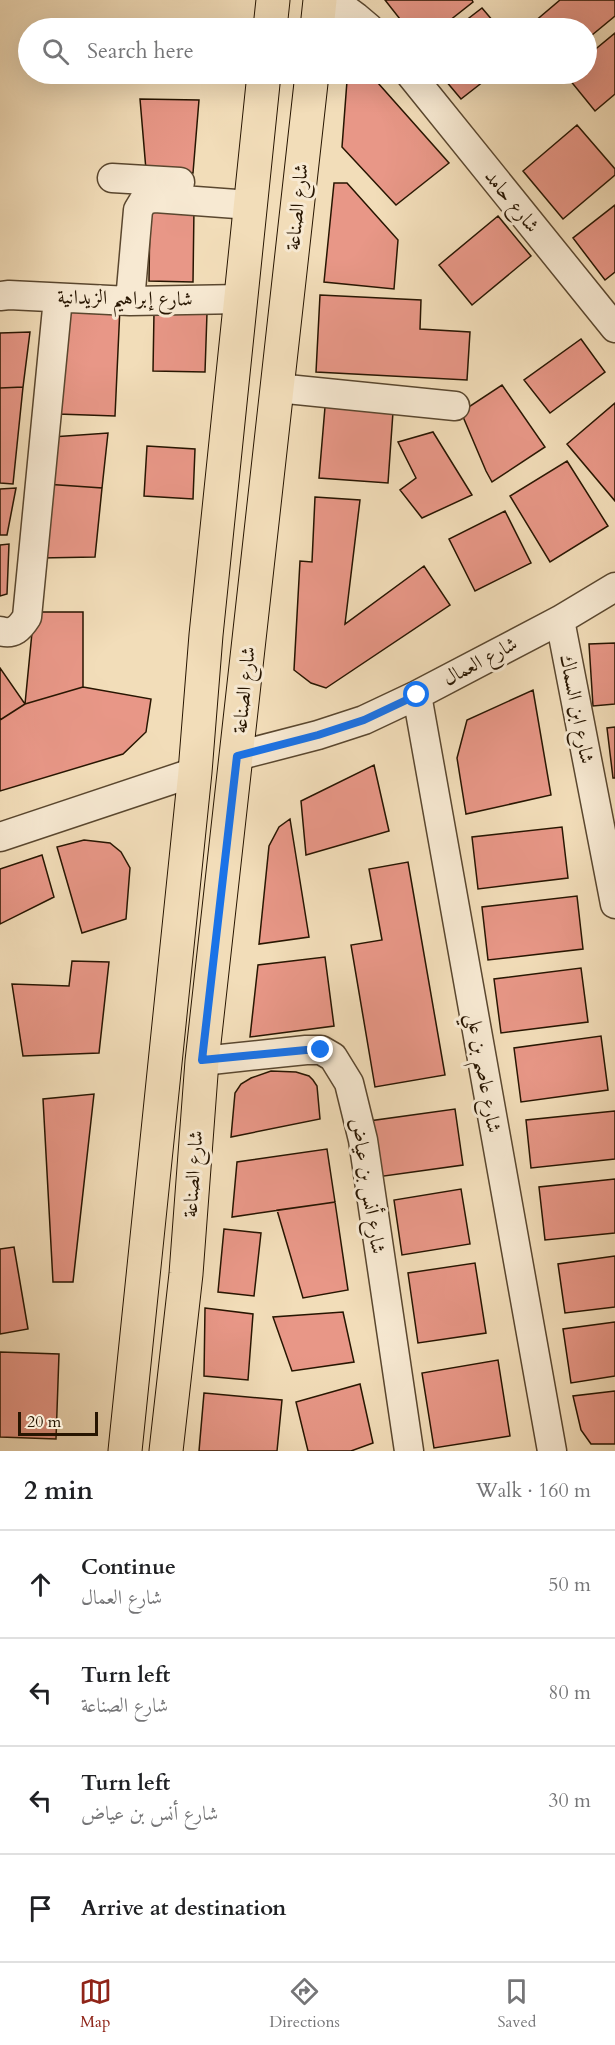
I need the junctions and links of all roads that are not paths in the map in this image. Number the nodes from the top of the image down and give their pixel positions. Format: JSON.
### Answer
{"nodes":[{"id":1,"x":273,"y":0,"type":"edge"},
{"id":2,"x":320,"y":0,"type":"edge"},
{"id":3,"x":333,"y":0,"type":"edge"},
{"id":4,"x":271,"y":18,"type":"edge"},
{"id":5,"x":317,"y":18,"type":"edge"},
{"id":6,"x":356,"y":18,"type":"edge"},
{"id":7,"x":263,"y":84,"type":"edge"},
{"id":8,"x":311,"y":84,"type":"edge"},
{"id":9,"x":418,"y":84,"type":"edge"},
{"id":10,"x":112,"y":178,"type":"dead end"},
{"id":11,"x":251,"y":196,"type":"junction"},
{"id":12,"x":5,"y":295,"type":"edge"},
{"id":13,"x":58,"y":298,"type":"junction"},
{"id":14,"x":242,"y":299,"type":"junction"},
{"id":15,"x":130,"y":301,"type":"junction"},
{"id":16,"x":615,"y":328,"type":"edge"},
{"id":17,"x":277,"y":388,"type":"junction"},
{"id":18,"x":455,"y":406,"type":"dead end"},
{"id":19,"x":615,"y":587,"type":"edge"},
{"id":20,"x":560,"y":620,"type":"junction"},
{"id":21,"x":0,"y":631,"type":"edge"},
{"id":22,"x":417,"y":695,"type":"junction"},
{"id":23,"x":237,"y":756,"type":"junction"},
{"id":24,"x":195,"y":772,"type":"junction"},
{"id":25,"x":0,"y":837,"type":"edge"},
{"id":26,"x":615,"y":904,"type":"edge"},
{"id":27,"x":202,"y":1060,"type":"junction"},
{"id":28,"x":125,"y":1451,"type":"edge"},
{"id":29,"x":166,"y":1451,"type":"edge"},
{"id":30,"x":409,"y":1451,"type":"edge"},
{"id":31,"x":552,"y":1451,"type":"edge"}],
"edges":[{"from":1,"to":4,"type":"main road"},
{"from":2,"to":5,"type":"main road"},
{"from":3,"to":6,"type":"street"},
{"from":7,"to":11,"type":"main road","name":"شارع الصناعة"},
{"from":8,"to":17,"type":"main road","name":"شارع الصناعة"},
{"from":9,"to":16,"type":"street","name":"شارع حامد"},
{"from":10,"to":11,"type":"street"},
{"from":11,"to":14,"type":"main road","name":"شارع الصناعة"},
{"from":11,"to":15,"type":"street"},
{"from":12,"to":13,"type":"street","name":"شارع إبراهيم الزيدانية"},
{"from":13,"to":15,"type":"street","name":"شارع إبراهيم الزيدانية"},
{"from":13,"to":21,"type":"street"},
{"from":14,"to":15,"type":"street","name":"شارع إبراهيم الزيدانية"},
{"from":14,"to":24,"type":"main road","name":"شارع الصناعة"},
{"from":17,"to":18,"type":"street"},
{"from":17,"to":23,"type":"main road","name":"شارع الصناعة"},
{"from":19,"to":20,"type":"street","name":"شارع العمال"},
{"from":20,"to":22,"type":"street","name":"شارع العمال"},
{"from":20,"to":26,"type":"street","name":"شارع ابن السماك"},
{"from":22,"to":23,"type":"street","name":"شارع العمال"},
{"from":22,"to":31,"type":"street","name":"شارع عاصم بن علي"},
{"from":23,"to":27,"type":"main road","name":"شارع الصناعة"},
{"from":24,"to":25,"type":"street"},
{"from":24,"to":28,"type":"main road","name":"شارع الصناعة"},
{"from":27,"to":29,"type":"main road","name":"شارع الصناعة"},
{"from":27,"to":30,"type":"street","name":"شارع أنس بن عياض"}]}
